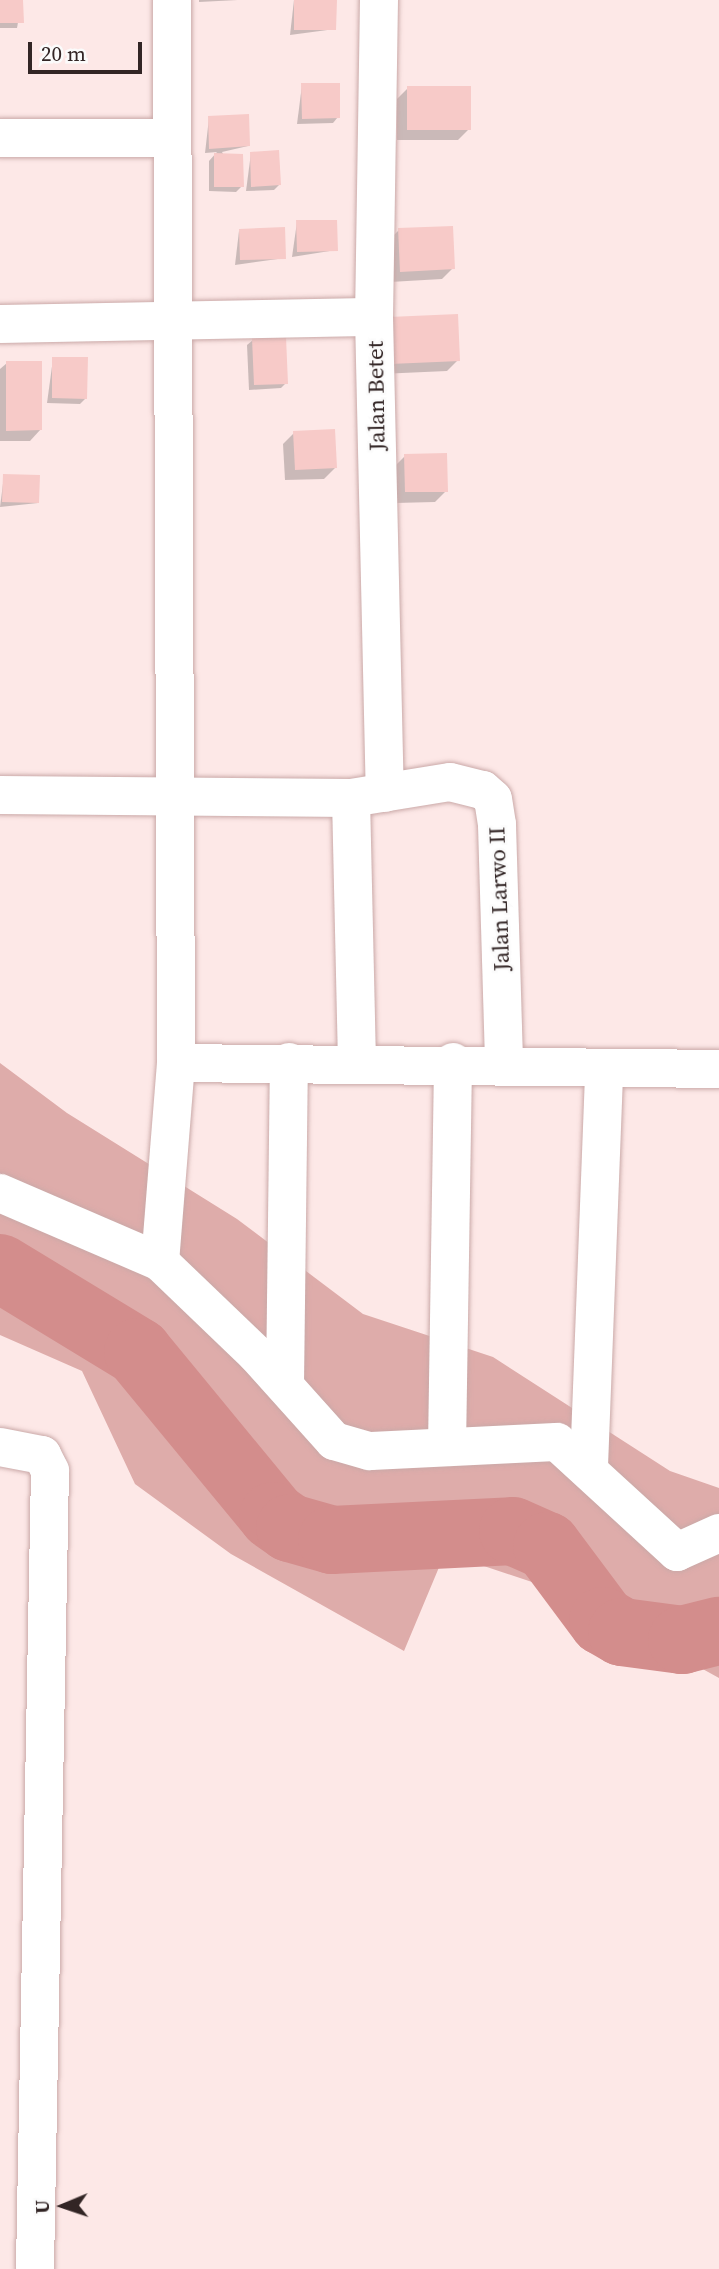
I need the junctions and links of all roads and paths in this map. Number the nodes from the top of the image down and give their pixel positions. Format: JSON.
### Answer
{"nodes":[{"id":1,"x":172,"y":0,"type":"edge"},
{"id":2,"x":379,"y":0,"type":"edge"},
{"id":3,"x":0,"y":138,"type":"edge"},
{"id":4,"x":172,"y":138,"type":"junction"},
{"id":5,"x":374,"y":317,"type":"junction"},
{"id":6,"x":0,"y":324,"type":"edge"},
{"id":7,"x":176,"y":325,"type":"junction"},
{"id":8,"x":0,"y":795,"type":"edge"},
{"id":9,"x":368,"y":795,"type":"junction"},
{"id":10,"x":172,"y":800,"type":"junction"},
{"id":11,"x":357,"y":1060,"type":"junction"},
{"id":12,"x":289,"y":1062,"type":"junction"},
{"id":13,"x":453,"y":1062,"type":"junction"},
{"id":14,"x":176,"y":1063,"type":"junction"},
{"id":15,"x":504,"y":1065,"type":"junction"},
{"id":16,"x":719,"y":1069,"type":"edge"},
{"id":17,"x":604,"y":1070,"type":"junction"},
{"id":18,"x":0,"y":1193,"type":"edge"},
{"id":19,"x":160,"y":1262,"type":"junction"},
{"id":20,"x":285,"y":1384,"type":"junction"},
{"id":21,"x":0,"y":1447,"type":"edge"},
{"id":22,"x":447,"y":1447,"type":"junction"},
{"id":23,"x":589,"y":1466,"type":"junction"},
{"id":24,"x":719,"y":1533,"type":"edge"},
{"id":25,"x":35,"y":2269,"type":"edge"}],
"edges":[{"from":1,"to":4,"type":"street"},
{"from":2,"to":5,"type":"street","name":"Jalan Betet"},
{"from":3,"to":4,"type":"street"},
{"from":4,"to":7,"type":"street"},
{"from":5,"to":7,"type":"street"},
{"from":5,"to":9,"type":"street","name":"Jalan Betet"},
{"from":6,"to":7,"type":"street"},
{"from":7,"to":10,"type":"street"},
{"from":8,"to":10,"type":"street"},
{"from":9,"to":10,"type":"street"},
{"from":9,"to":11,"type":"street","name":"Jalan Betet"},
{"from":9,"to":15,"type":"street","name":"Jalan Larwo II"},
{"from":10,"to":14,"type":"street"},
{"from":11,"to":12,"type":"street"},
{"from":11,"to":13,"type":"street"},
{"from":12,"to":14,"type":"street"},
{"from":12,"to":20,"type":"street"},
{"from":13,"to":15,"type":"street"},
{"from":13,"to":22,"type":"street"},
{"from":14,"to":19,"type":"street"},
{"from":15,"to":17,"type":"street"},
{"from":16,"to":17,"type":"street"},
{"from":17,"to":23,"type":"street"},
{"from":18,"to":19,"type":"street"},
{"from":19,"to":20,"type":"street"},
{"from":20,"to":22,"type":"street"},
{"from":21,"to":25,"type":"street"},
{"from":22,"to":23,"type":"street"},
{"from":23,"to":24,"type":"street"}]}
